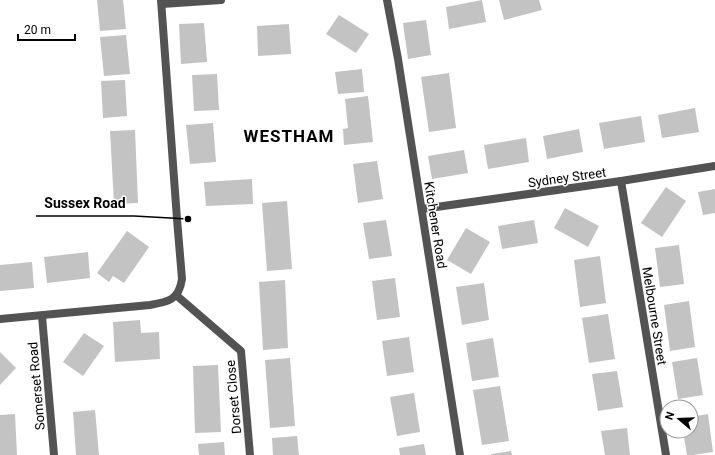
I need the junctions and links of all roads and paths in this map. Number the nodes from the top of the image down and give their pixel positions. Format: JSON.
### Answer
{"nodes":[{"id":1,"x":221,"y":0,"type":"edge"},
{"id":2,"x":387,"y":0,"type":"edge"},
{"id":3,"x":162,"y":2,"type":"edge"},
{"id":4,"x":715,"y":166,"type":"edge"},
{"id":5,"x":621,"y":181,"type":"junction"},
{"id":6,"x":422,"y":209,"type":"junction"},
{"id":7,"x":176,"y":295,"type":"junction"},
{"id":8,"x":42,"y":316,"type":"junction"},
{"id":9,"x":0,"y":319,"type":"edge"},
{"id":10,"x":54,"y":455,"type":"edge"},
{"id":11,"x":250,"y":455,"type":"edge"},
{"id":12,"x":460,"y":455,"type":"edge"},
{"id":13,"x":666,"y":455,"type":"edge"}],
"edges":[{"from":1,"to":3,"type":"street"},
{"from":2,"to":6,"type":"street","name":"Kitchener Road"},
{"from":3,"to":7,"type":"street"},
{"from":4,"to":5,"type":"street","name":"Sydney Street"},
{"from":5,"to":6,"type":"street","name":"Sydney Street"},
{"from":5,"to":13,"type":"street","name":"Melbourne Street"},
{"from":6,"to":12,"type":"street","name":"Kitchener Road"},
{"from":7,"to":8,"type":"street"},
{"from":7,"to":11,"type":"street","name":"Dorset Close"},
{"from":8,"to":9,"type":"street"},
{"from":8,"to":10,"type":"street","name":"Somerset Road"}]}
